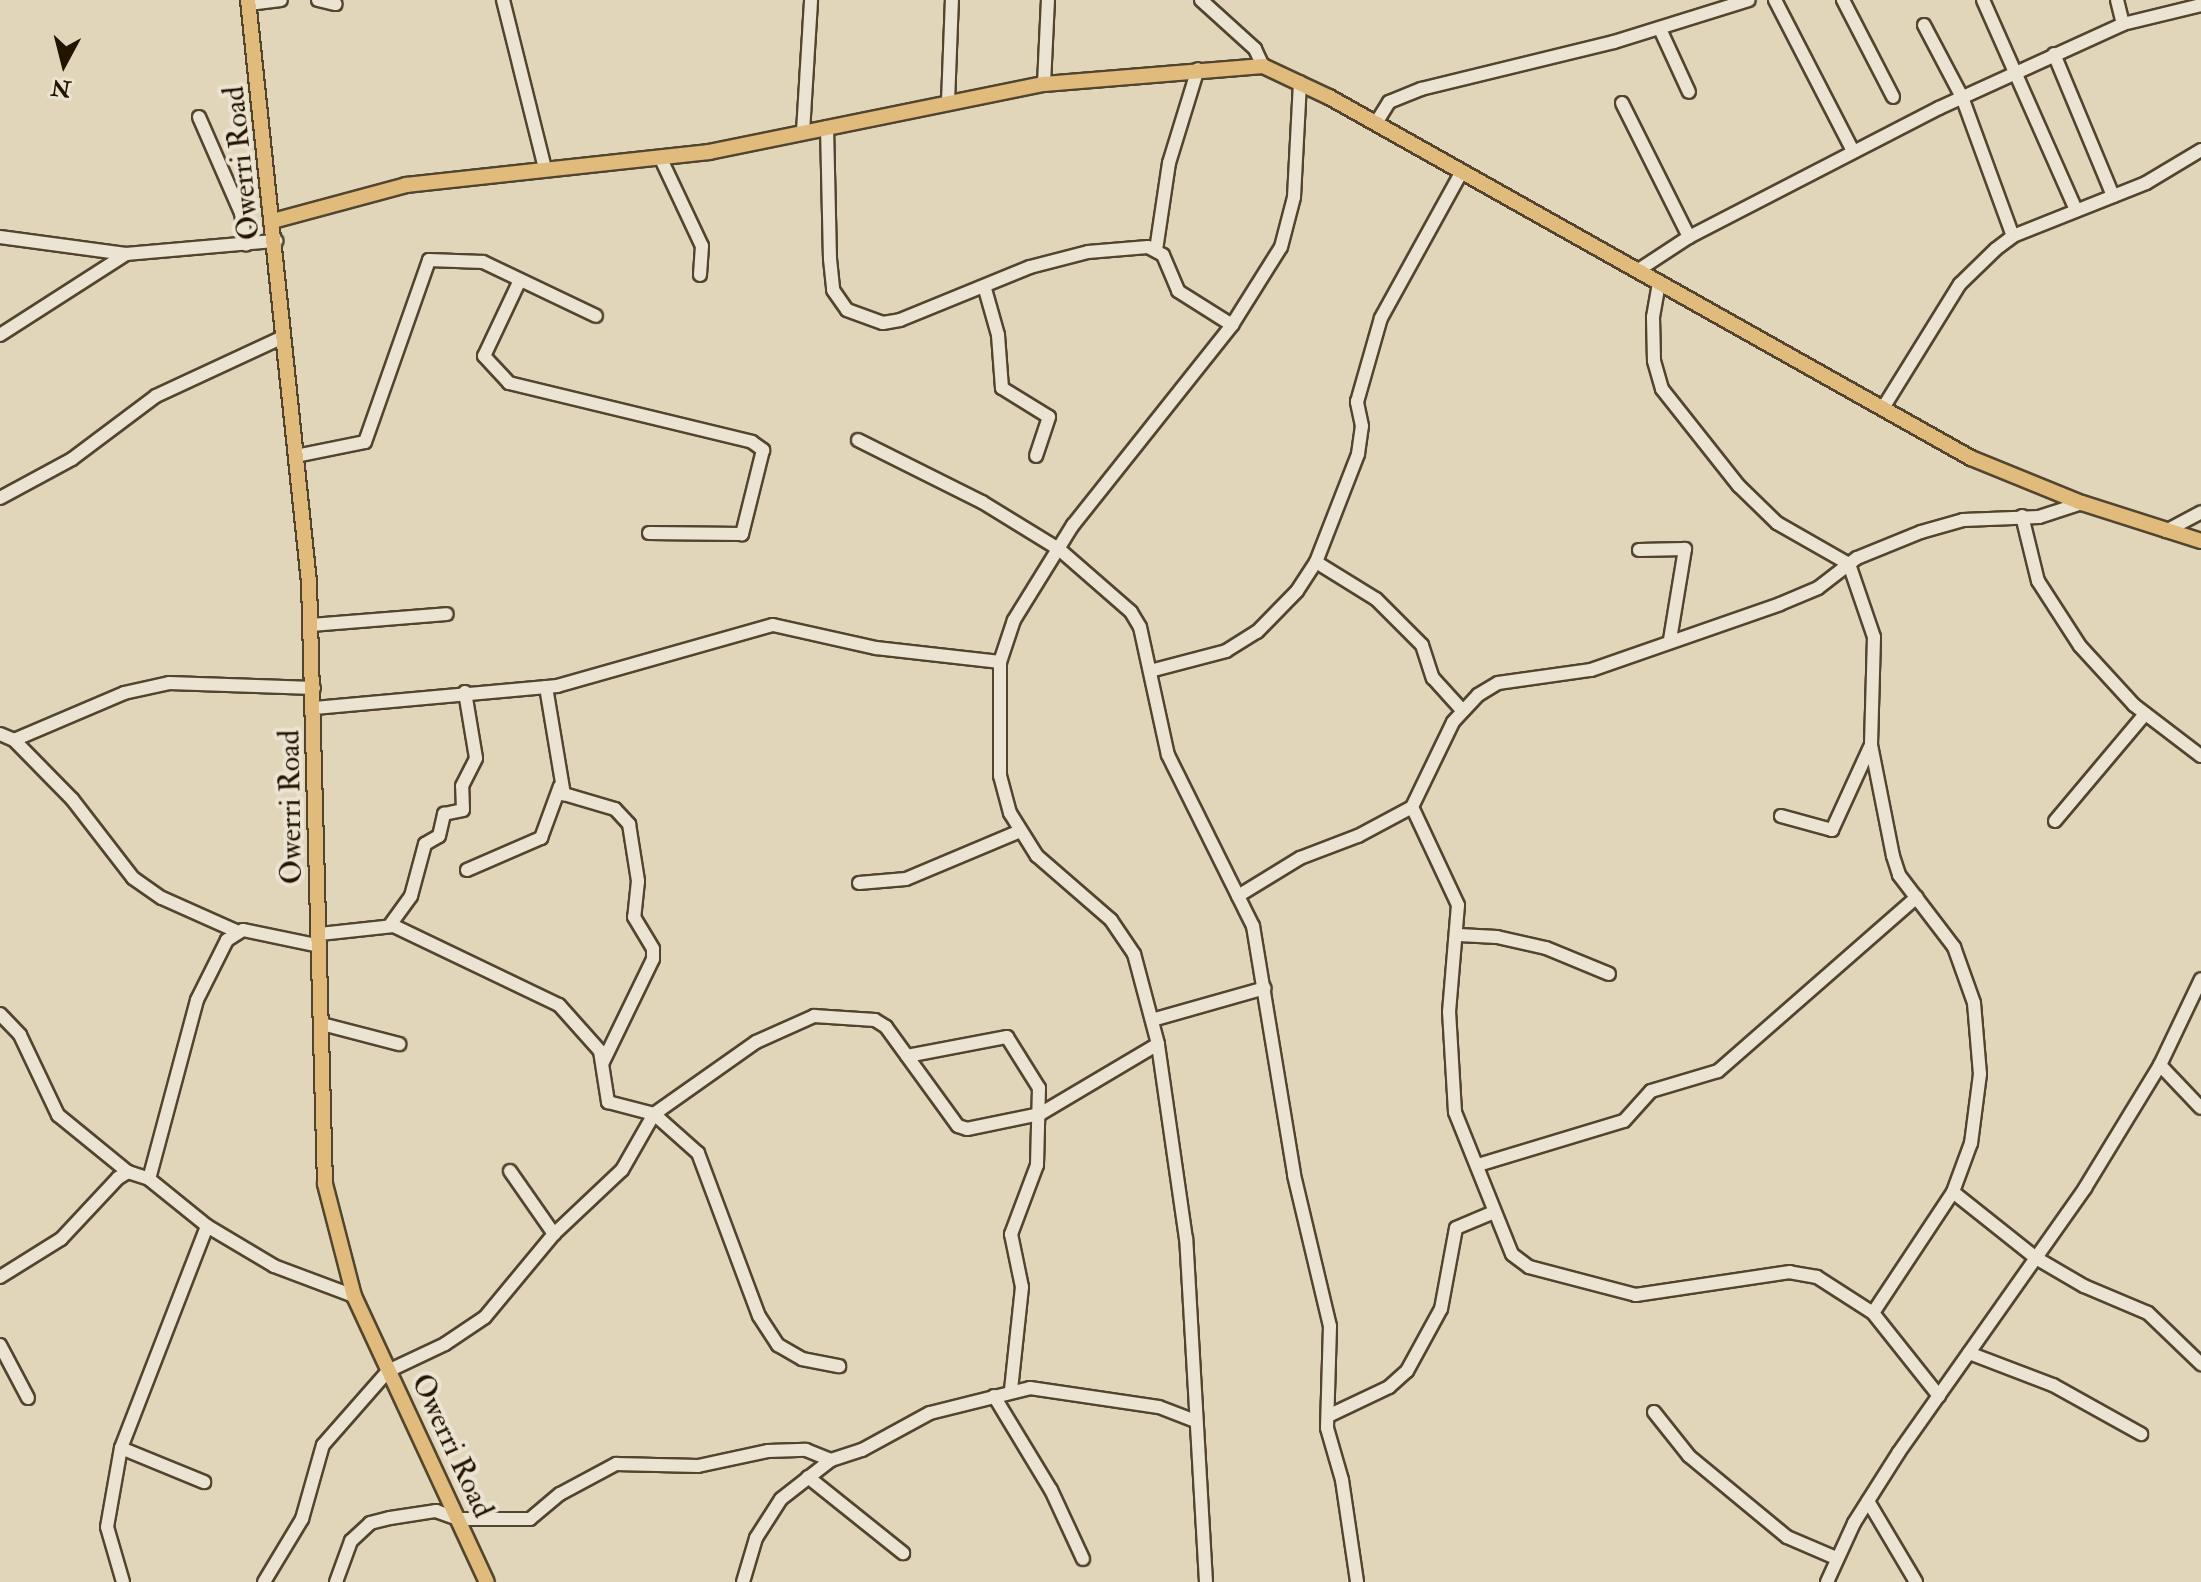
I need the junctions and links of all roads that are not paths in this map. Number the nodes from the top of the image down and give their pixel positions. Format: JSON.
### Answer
{"nodes":[{"id":1,"x":281,"y":0,"type":"edge"},
{"id":2,"x":318,"y":0,"type":"edge"},
{"id":3,"x":503,"y":0,"type":"edge"},
{"id":4,"x":811,"y":0,"type":"edge"},
{"id":5,"x":952,"y":0,"type":"edge"},
{"id":6,"x":1048,"y":0,"type":"edge"},
{"id":7,"x":1201,"y":0,"type":"edge"},
{"id":8,"x":1749,"y":0,"type":"edge"},
{"id":9,"x":1775,"y":0,"type":"edge"},
{"id":10,"x":1843,"y":0,"type":"edge"},
{"id":11,"x":1983,"y":0,"type":"edge"},
{"id":12,"x":2117,"y":0,"type":"edge"},
{"id":13,"x":249,"y":2,"type":"edge"},
{"id":14,"x":336,"y":4,"type":"dead end"},
{"id":15,"x":2201,"y":5,"type":"edge"},
{"id":16,"x":2123,"y":24,"type":"junction"},
{"id":17,"x":1924,"y":25,"type":"dead end"},
{"id":18,"x":1660,"y":29,"type":"junction"},
{"id":19,"x":2054,"y":54,"type":"junction"},
{"id":20,"x":1263,"y":66,"type":"junction"},
{"id":21,"x":1198,"y":69,"type":"junction"},
{"id":22,"x":2016,"y":72,"type":"junction"},
{"id":23,"x":1300,"y":82,"type":"junction"},
{"id":24,"x":1044,"y":84,"type":"junction"},
{"id":25,"x":1689,"y":92,"type":"dead end"},
{"id":26,"x":1893,"y":97,"type":"dead end"},
{"id":27,"x":1962,"y":97,"type":"junction"},
{"id":28,"x":948,"y":102,"type":"junction"},
{"id":29,"x":1622,"y":103,"type":"dead end"},
{"id":30,"x":199,"y":117,"type":"dead end"},
{"id":31,"x":1376,"y":123,"type":"junction"},
{"id":32,"x":827,"y":127,"type":"junction"},
{"id":33,"x":803,"y":132,"type":"junction"},
{"id":34,"x":1853,"y":151,"type":"junction"},
{"id":35,"x":2200,"y":156,"type":"edge"},
{"id":36,"x":661,"y":159,"type":"junction"},
{"id":37,"x":545,"y":169,"type":"junction"},
{"id":38,"x":1461,"y":173,"type":"junction"},
{"id":39,"x":2113,"y":196,"type":"junction"},
{"id":40,"x":2076,"y":210,"type":"junction"},
{"id":41,"x":273,"y":221,"type":"junction"},
{"id":42,"x":2013,"y":236,"type":"junction"},
{"id":43,"x":0,"y":237,"type":"edge"},
{"id":44,"x":1689,"y":237,"type":"junction"},
{"id":45,"x":276,"y":241,"type":"junction"},
{"id":46,"x":246,"y":245,"type":"junction"},
{"id":47,"x":1156,"y":250,"type":"junction"},
{"id":48,"x":126,"y":254,"type":"junction"},
{"id":49,"x":1637,"y":271,"type":"junction"},
{"id":50,"x":700,"y":275,"type":"dead end"},
{"id":51,"x":520,"y":280,"type":"junction"},
{"id":52,"x":1659,"y":283,"type":"junction"},
{"id":53,"x":985,"y":289,"type":"junction"},
{"id":54,"x":596,"y":316,"type":"dead end"},
{"id":55,"x":1232,"y":325,"type":"junction"},
{"id":56,"x":0,"y":335,"type":"edge"},
{"id":57,"x":283,"y":337,"type":"junction"},
{"id":58,"x":1883,"y":408,"type":"junction"},
{"id":59,"x":858,"y":440,"type":"dead end"},
{"id":60,"x":296,"y":456,"type":"junction"},
{"id":61,"x":1036,"y":456,"type":"dead end"},
{"id":62,"x":0,"y":498,"type":"edge"},
{"id":63,"x":2082,"y":503,"type":"junction"},
{"id":64,"x":2201,"y":512,"type":"edge"},
{"id":65,"x":2022,"y":516,"type":"junction"},
{"id":66,"x":2166,"y":531,"type":"junction"},
{"id":67,"x":649,"y":533,"type":"dead end"},
{"id":68,"x":2201,"y":541,"type":"edge"},
{"id":69,"x":1060,"y":550,"type":"junction"},
{"id":70,"x":1639,"y":550,"type":"dead end"},
{"id":71,"x":1316,"y":562,"type":"junction"},
{"id":72,"x":1849,"y":564,"type":"junction"},
{"id":73,"x":447,"y":614,"type":"dead end"},
{"id":74,"x":311,"y":625,"type":"junction"},
{"id":75,"x":1670,"y":640,"type":"junction"},
{"id":76,"x":1000,"y":662,"type":"junction"},
{"id":77,"x":1150,"y":671,"type":"junction"},
{"id":78,"x":546,"y":687,"type":"junction"},
{"id":79,"x":314,"y":688,"type":"junction"},
{"id":80,"x":465,"y":692,"type":"junction"},
{"id":81,"x":315,"y":708,"type":"junction"},
{"id":82,"x":1462,"y":710,"type":"junction"},
{"id":83,"x":2145,"y":714,"type":"junction"},
{"id":84,"x":0,"y":734,"type":"edge"},
{"id":85,"x":14,"y":740,"type":"junction"},
{"id":86,"x":1871,"y":745,"type":"junction"},
{"id":87,"x":2201,"y":756,"type":"edge"},
{"id":88,"x":560,"y":786,"type":"junction"},
{"id":89,"x":1412,"y":807,"type":"junction"},
{"id":90,"x":1781,"y":816,"type":"dead end"},
{"id":91,"x":2055,"y":821,"type":"dead end"},
{"id":92,"x":1018,"y":832,"type":"junction"},
{"id":93,"x":467,"y":870,"type":"dead end"},
{"id":94,"x":859,"y":883,"type":"dead end"},
{"id":95,"x":1238,"y":896,"type":"junction"},
{"id":96,"x":1917,"y":897,"type":"junction"},
{"id":97,"x":390,"y":925,"type":"junction"},
{"id":98,"x":236,"y":931,"type":"junction"},
{"id":99,"x":1459,"y":935,"type":"junction"},
{"id":100,"x":320,"y":940,"type":"junction"},
{"id":101,"x":1609,"y":974,"type":"dead end"},
{"id":102,"x":2201,"y":979,"type":"edge"},
{"id":103,"x":1265,"y":988,"type":"junction"},
{"id":104,"x":0,"y":1014,"type":"edge"},
{"id":105,"x":1152,"y":1020,"type":"junction"},
{"id":106,"x":322,"y":1024,"type":"junction"},
{"id":107,"x":399,"y":1044,"type":"dead end"},
{"id":108,"x":1158,"y":1044,"type":"junction"},
{"id":109,"x":907,"y":1056,"type":"junction"},
{"id":110,"x":603,"y":1062,"type":"junction"},
{"id":111,"x":2160,"y":1065,"type":"junction"},
{"id":112,"x":2201,"y":1108,"type":"edge"},
{"id":113,"x":654,"y":1114,"type":"junction"},
{"id":114,"x":1040,"y":1114,"type":"junction"},
{"id":115,"x":1478,"y":1165,"type":"junction"},
{"id":116,"x":510,"y":1171,"type":"dead end"},
{"id":117,"x":128,"y":1172,"type":"junction"},
{"id":118,"x":149,"y":1179,"type":"junction"},
{"id":119,"x":1953,"y":1192,"type":"junction"},
{"id":120,"x":1494,"y":1212,"type":"junction"},
{"id":121,"x":207,"y":1226,"type":"junction"},
{"id":122,"x":554,"y":1234,"type":"junction"},
{"id":123,"x":2036,"y":1258,"type":"junction"},
{"id":124,"x":0,"y":1277,"type":"edge"},
{"id":125,"x":354,"y":1296,"type":"junction"},
{"id":126,"x":1873,"y":1313,"type":"junction"},
{"id":127,"x":0,"y":1345,"type":"edge"},
{"id":128,"x":1969,"y":1353,"type":"junction"},
{"id":129,"x":2201,"y":1364,"type":"edge"},
{"id":130,"x":839,"y":1366,"type":"dead end"},
{"id":131,"x":388,"y":1371,"type":"junction"},
{"id":132,"x":1011,"y":1390,"type":"junction"},
{"id":133,"x":994,"y":1396,"type":"junction"},
{"id":134,"x":1939,"y":1396,"type":"junction"},
{"id":135,"x":28,"y":1398,"type":"dead end"},
{"id":136,"x":1654,"y":1412,"type":"dead end"},
{"id":137,"x":1328,"y":1416,"type":"junction"},
{"id":138,"x":1196,"y":1421,"type":"junction"},
{"id":139,"x":2141,"y":1434,"type":"dead end"},
{"id":140,"x":121,"y":1448,"type":"junction"},
{"id":141,"x":831,"y":1460,"type":"junction"},
{"id":142,"x":808,"y":1477,"type":"junction"},
{"id":143,"x":204,"y":1482,"type":"dead end"},
{"id":144,"x":1868,"y":1501,"type":"junction"},
{"id":145,"x":458,"y":1519,"type":"junction"},
{"id":146,"x":903,"y":1553,"type":"dead end"},
{"id":147,"x":1836,"y":1558,"type":"junction"},
{"id":148,"x":1083,"y":1559,"type":"dead end"},
{"id":149,"x":123,"y":1582,"type":"edge"},
{"id":150,"x":264,"y":1582,"type":"edge"},
{"id":151,"x":336,"y":1582,"type":"edge"},
{"id":152,"x":487,"y":1582,"type":"edge"},
{"id":153,"x":743,"y":1582,"type":"edge"},
{"id":154,"x":1206,"y":1582,"type":"edge"},
{"id":155,"x":1357,"y":1582,"type":"edge"},
{"id":156,"x":1827,"y":1582,"type":"edge"},
{"id":157,"x":1916,"y":1582,"type":"edge"}],
"edges":[{"from":1,"to":13,"type":"street"},
{"from":2,"to":14,"type":"street"},
{"from":3,"to":37,"type":"street"},
{"from":4,"to":33,"type":"street"},
{"from":5,"to":28,"type":"street"},
{"from":6,"to":24,"type":"street"},
{"from":7,"to":20,"type":"street"},
{"from":8,"to":18,"type":"street"},
{"from":9,"to":34,"type":"street"},
{"from":10,"to":26,"type":"street"},
{"from":11,"to":22,"type":"street"},
{"from":12,"to":16,"type":"street"},
{"from":13,"to":41,"type":"main road","name":"Owerri Road"},
{"from":15,"to":16,"type":"street"},
{"from":16,"to":19,"type":"street"},
{"from":17,"to":27,"type":"street"},
{"from":18,"to":25,"type":"street"},
{"from":18,"to":31,"type":"street"},
{"from":19,"to":22,"type":"street"},
{"from":19,"to":39,"type":"street"},
{"from":20,"to":21,"type":"main road"},
{"from":20,"to":23,"type":"main road"},
{"from":21,"to":24,"type":"main road"},
{"from":21,"to":47,"type":"street"},
{"from":22,"to":27,"type":"street"},
{"from":22,"to":40,"type":"street"},
{"from":23,"to":31,"type":"main road"},
{"from":23,"to":55,"type":"street"},
{"from":24,"to":28,"type":"main road"},
{"from":27,"to":34,"type":"street"},
{"from":27,"to":42,"type":"street"},
{"from":28,"to":32,"type":"main road"},
{"from":29,"to":44,"type":"street"},
{"from":30,"to":46,"type":"street"},
{"from":31,"to":38,"type":"main road"},
{"from":32,"to":33,"type":"main road"},
{"from":32,"to":53,"type":"street"},
{"from":33,"to":36,"type":"main road"},
{"from":34,"to":44,"type":"street"},
{"from":35,"to":39,"type":"street"},
{"from":36,"to":37,"type":"main road"},
{"from":36,"to":50,"type":"street"},
{"from":37,"to":41,"type":"main road"},
{"from":38,"to":49,"type":"main road"},
{"from":38,"to":71,"type":"street"},
{"from":39,"to":40,"type":"street"},
{"from":40,"to":42,"type":"street"},
{"from":41,"to":45,"type":"main road","name":"Owerri Road"},
{"from":42,"to":58,"type":"street"},
{"from":43,"to":48,"type":"street"},
{"from":44,"to":49,"type":"street"},
{"from":45,"to":46,"type":"street"},
{"from":45,"to":57,"type":"main road","name":"Owerri Road"},
{"from":46,"to":48,"type":"street"},
{"from":47,"to":53,"type":"street"},
{"from":47,"to":55,"type":"street"},
{"from":48,"to":56,"type":"street"},
{"from":49,"to":52,"type":"main road"},
{"from":51,"to":54,"type":"street"},
{"from":51,"to":60,"type":"street"},
{"from":51,"to":67,"type":"street"},
{"from":52,"to":58,"type":"main road"},
{"from":52,"to":72,"type":"street"},
{"from":53,"to":61,"type":"street"},
{"from":55,"to":69,"type":"street"},
{"from":57,"to":60,"type":"main road","name":"Owerri Road"},
{"from":57,"to":62,"type":"street"},
{"from":58,"to":63,"type":"main road"},
{"from":59,"to":69,"type":"street"},
{"from":60,"to":74,"type":"main road","name":"Owerri Road"},
{"from":63,"to":65,"type":"street"},
{"from":63,"to":66,"type":"main road"},
{"from":64,"to":66,"type":"street"},
{"from":65,"to":72,"type":"street"},
{"from":65,"to":83,"type":"street"},
{"from":66,"to":68,"type":"main road"},
{"from":69,"to":76,"type":"street"},
{"from":69,"to":77,"type":"street"},
{"from":70,"to":75,"type":"street"},
{"from":71,"to":77,"type":"street"},
{"from":71,"to":82,"type":"street"},
{"from":72,"to":75,"type":"street"},
{"from":72,"to":86,"type":"street"},
{"from":73,"to":74,"type":"street"},
{"from":74,"to":79,"type":"main road","name":"Owerri Road"},
{"from":75,"to":82,"type":"street"},
{"from":76,"to":78,"type":"street"},
{"from":76,"to":92,"type":"street"},
{"from":77,"to":95,"type":"street"},
{"from":78,"to":80,"type":"street"},
{"from":78,"to":88,"type":"street"},
{"from":79,"to":81,"type":"main road","name":"Owerri Road"},
{"from":79,"to":85,"type":"street"},
{"from":80,"to":81,"type":"street"},
{"from":80,"to":97,"type":"street"},
{"from":81,"to":100,"type":"main road","name":"Owerri Road"},
{"from":82,"to":89,"type":"street"},
{"from":83,"to":87,"type":"street"},
{"from":83,"to":91,"type":"street"},
{"from":84,"to":85,"type":"street"},
{"from":85,"to":98,"type":"street"},
{"from":86,"to":90,"type":"street"},
{"from":86,"to":96,"type":"street"},
{"from":88,"to":93,"type":"street"},
{"from":88,"to":110,"type":"street"},
{"from":89,"to":95,"type":"street"},
{"from":89,"to":99,"type":"street"},
{"from":92,"to":94,"type":"street"},
{"from":92,"to":105,"type":"street"},
{"from":95,"to":103,"type":"street"},
{"from":96,"to":115,"type":"street"},
{"from":96,"to":119,"type":"street"},
{"from":97,"to":100,"type":"street"},
{"from":97,"to":110,"type":"street"},
{"from":98,"to":100,"type":"street"},
{"from":98,"to":118,"type":"street"},
{"from":99,"to":101,"type":"street"},
{"from":99,"to":115,"type":"street"},
{"from":100,"to":106,"type":"main road","name":"Owerri Road"},
{"from":102,"to":111,"type":"street"},
{"from":103,"to":105,"type":"street"},
{"from":103,"to":137,"type":"street"},
{"from":104,"to":117,"type":"street"},
{"from":105,"to":108,"type":"street"},
{"from":106,"to":107,"type":"street"},
{"from":106,"to":125,"type":"main road","name":"Owerri Road"},
{"from":108,"to":114,"type":"street"},
{"from":108,"to":138,"type":"street"},
{"from":109,"to":113,"type":"street"},
{"from":109,"to":114,"type":"street"},
{"from":109,"to":114,"type":"street"},
{"from":110,"to":113,"type":"street"},
{"from":111,"to":112,"type":"street"},
{"from":111,"to":123,"type":"street"},
{"from":113,"to":122,"type":"street"},
{"from":113,"to":130,"type":"street"},
{"from":114,"to":132,"type":"street"},
{"from":115,"to":120,"type":"street"},
{"from":116,"to":122,"type":"street"},
{"from":117,"to":118,"type":"street"},
{"from":117,"to":124,"type":"street"},
{"from":118,"to":121,"type":"street"},
{"from":119,"to":123,"type":"street"},
{"from":119,"to":126,"type":"street"},
{"from":120,"to":126,"type":"street"},
{"from":120,"to":137,"type":"street"},
{"from":121,"to":125,"type":"street"},
{"from":121,"to":140,"type":"street"},
{"from":122,"to":131,"type":"street"},
{"from":123,"to":128,"type":"street"},
{"from":123,"to":129,"type":"street"},
{"from":125,"to":131,"type":"main road","name":"Owerri Road"},
{"from":126,"to":134,"type":"street"},
{"from":127,"to":135,"type":"street"},
{"from":128,"to":134,"type":"street"},
{"from":128,"to":139,"type":"street"},
{"from":131,"to":145,"type":"main road","name":"Owerri Road"},
{"from":131,"to":150,"type":"street"},
{"from":132,"to":133,"type":"street"},
{"from":132,"to":138,"type":"street"},
{"from":133,"to":141,"type":"street"},
{"from":133,"to":148,"type":"street"},
{"from":134,"to":144,"type":"street"},
{"from":136,"to":147,"type":"street"},
{"from":137,"to":155,"type":"street"},
{"from":138,"to":154,"type":"street"},
{"from":140,"to":143,"type":"street"},
{"from":140,"to":149,"type":"street"},
{"from":141,"to":142,"type":"street"},
{"from":141,"to":145,"type":"street"},
{"from":142,"to":146,"type":"street"},
{"from":142,"to":153,"type":"street"},
{"from":144,"to":147,"type":"street"},
{"from":144,"to":157,"type":"street"},
{"from":145,"to":151,"type":"street"},
{"from":145,"to":152,"type":"main road","name":"Owerri Road"},
{"from":147,"to":156,"type":"street"}]}
